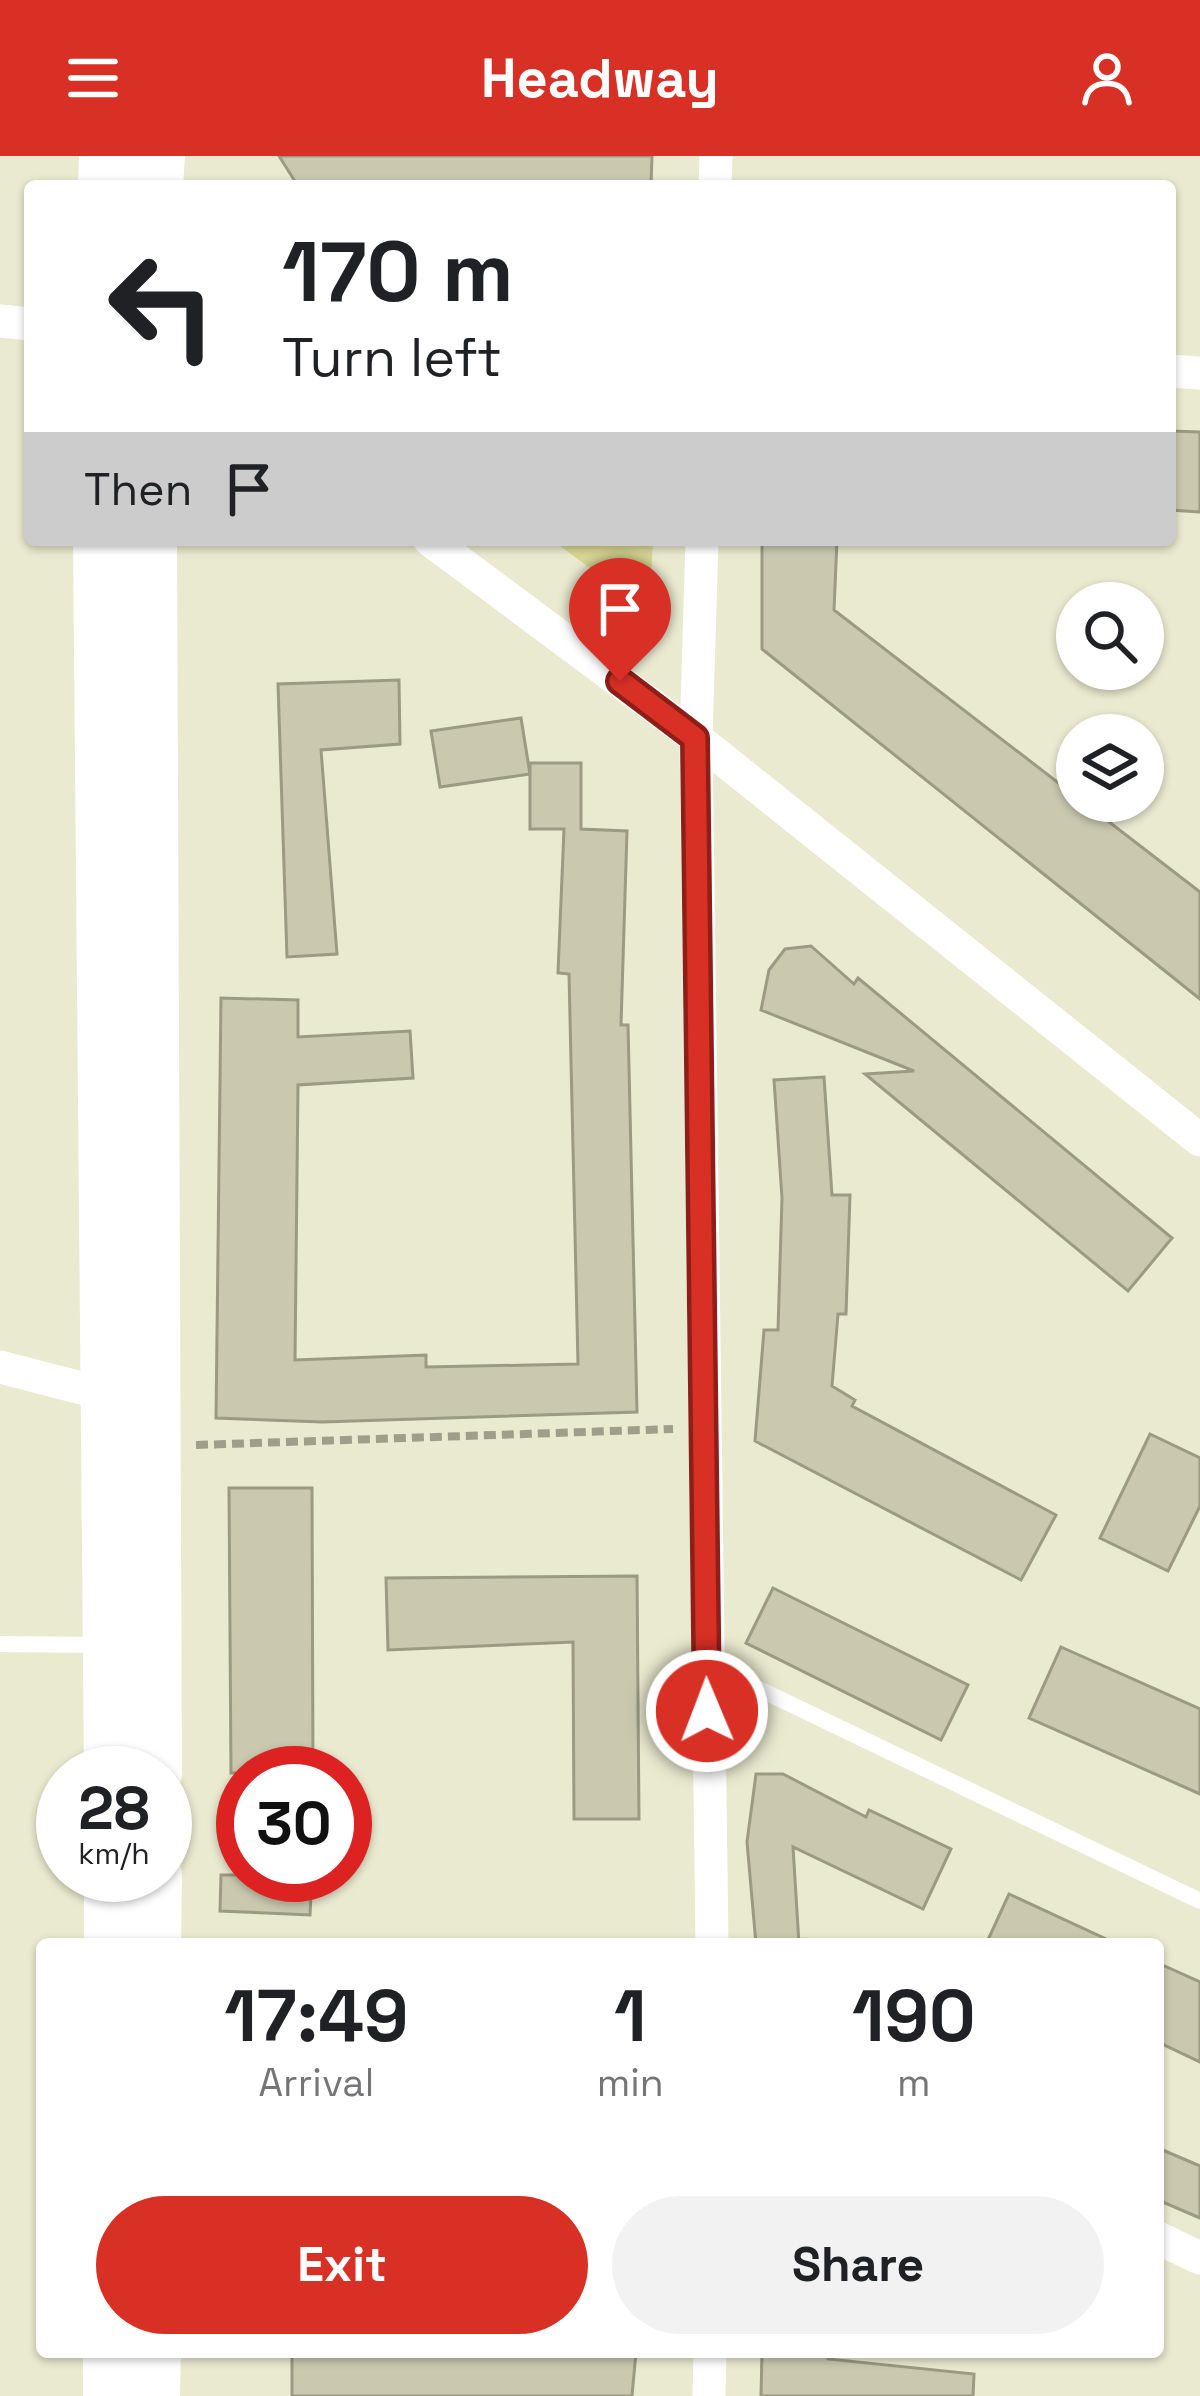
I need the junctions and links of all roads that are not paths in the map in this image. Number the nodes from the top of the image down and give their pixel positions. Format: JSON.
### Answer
{"nodes":[{"id":1,"x":100,"y":546,"type":"edge"},
{"id":2,"x":151,"y":546,"type":"edge"},
{"id":3,"x":438,"y":546,"type":"edge"},
{"id":4,"x":702,"y":546,"type":"edge"},
{"id":5,"x":695,"y":738,"type":"junction"},
{"id":6,"x":1200,"y":1140,"type":"edge"},
{"id":7,"x":0,"y":1367,"type":"edge"},
{"id":8,"x":140,"y":1414,"type":"junction"},
{"id":9,"x":0,"y":1644,"type":"edge"},
{"id":10,"x":112,"y":1646,"type":"junction"},
{"id":11,"x":706,"y":1664,"type":"junction"},
{"id":12,"x":112,"y":1746,"type":"edge"},
{"id":13,"x":154,"y":1746,"type":"edge"},
{"id":14,"x":1200,"y":1901,"type":"edge"},
{"id":15,"x":111,"y":1902,"type":"edge"},
{"id":16,"x":154,"y":1902,"type":"edge"},
{"id":17,"x":111,"y":1938,"type":"edge"},
{"id":18,"x":154,"y":1938,"type":"edge"},
{"id":19,"x":712,"y":1938,"type":"edge"},
{"id":20,"x":1164,"y":2241,"type":"edge"},
{"id":21,"x":1200,"y":2258,"type":"edge"},
{"id":22,"x":110,"y":2358,"type":"edge"},
{"id":23,"x":154,"y":2358,"type":"edge"},
{"id":24,"x":710,"y":2358,"type":"edge"},
{"id":25,"x":110,"y":2396,"type":"edge"},
{"id":26,"x":154,"y":2396,"type":"edge"},
{"id":27,"x":709,"y":2396,"type":"edge"}],
"edges":[{"from":1,"to":8,"type":"highway"},
{"from":2,"to":8,"type":"highway"},
{"from":3,"to":5,"type":"street"},
{"from":4,"to":5,"type":"street"},
{"from":5,"to":6,"type":"street"},
{"from":5,"to":11,"type":"street"},
{"from":7,"to":8,"type":"street"},
{"from":8,"to":10,"type":"highway"},
{"from":8,"to":13,"type":"highway"},
{"from":9,"to":10,"type":"lane"},
{"from":10,"to":12,"type":"highway"},
{"from":11,"to":14,"type":"lane"},
{"from":11,"to":19,"type":"street"},
{"from":15,"to":17,"type":"highway"},
{"from":16,"to":18,"type":"highway"},
{"from":20,"to":21,"type":"street"},
{"from":22,"to":25,"type":"highway"},
{"from":23,"to":26,"type":"highway"},
{"from":24,"to":27,"type":"street"}]}
